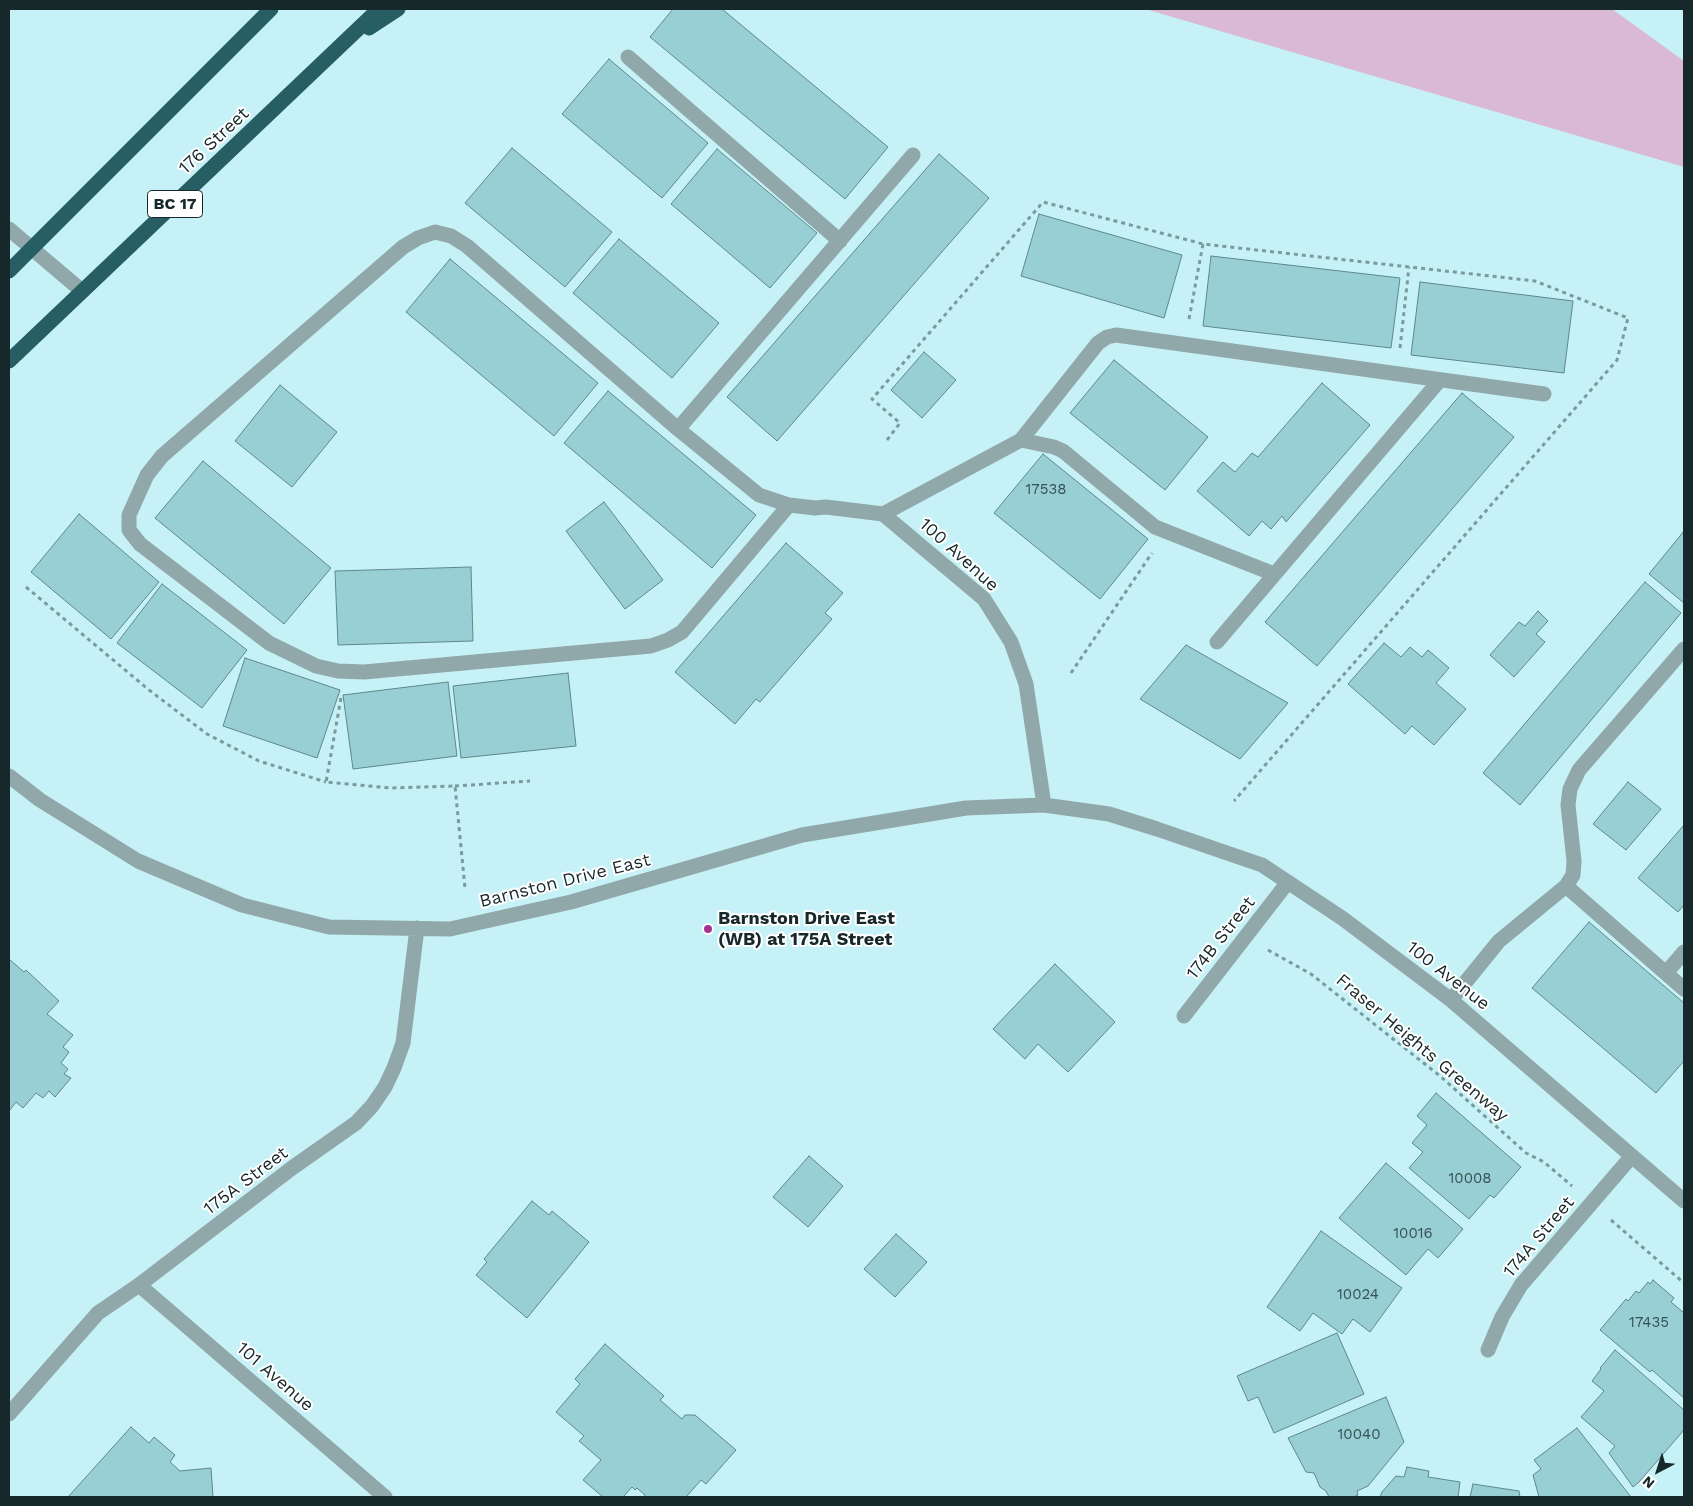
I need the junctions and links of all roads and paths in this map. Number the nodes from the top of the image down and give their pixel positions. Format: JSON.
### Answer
{"nodes":[{"id":1,"x":271,"y":9,"type":"edge"},
{"id":2,"x":379,"y":9,"type":"edge"},
{"id":3,"x":398,"y":9,"type":"edge"},
{"id":4,"x":340,"y":46,"type":"junction"},
{"id":5,"x":628,"y":56,"type":"dead end"},
{"id":6,"x":913,"y":155,"type":"dead end"},
{"id":7,"x":9,"y":229,"type":"edge"},
{"id":8,"x":840,"y":241,"type":"junction"},
{"id":9,"x":1203,"y":244,"type":"junction"},
{"id":10,"x":31,"y":248,"type":"junction"},
{"id":11,"x":1410,"y":267,"type":"junction"},
{"id":12,"x":9,"y":271,"type":"edge"},
{"id":13,"x":82,"y":292,"type":"junction"},
{"id":14,"x":1184,"y":344,"type":"junction"},
{"id":15,"x":9,"y":361,"type":"edge"},
{"id":16,"x":1397,"y":374,"type":"junction"},
{"id":17,"x":1440,"y":380,"type":"junction"},
{"id":18,"x":1544,"y":394,"type":"dead end"},
{"id":19,"x":678,"y":429,"type":"junction"},
{"id":20,"x":887,"y":440,"type":"dead end"},
{"id":21,"x":1021,"y":440,"type":"junction"},
{"id":22,"x":789,"y":505,"type":"junction"},
{"id":23,"x":883,"y":514,"type":"junction"},
{"id":24,"x":1166,"y":533,"type":"junction"},
{"id":25,"x":1274,"y":574,"type":"junction"},
{"id":26,"x":26,"y":587,"type":"dead end"},
{"id":27,"x":1217,"y":642,"type":"dead end"},
{"id":28,"x":1684,"y":649,"type":"edge"},
{"id":29,"x":346,"y":671,"type":"junction"},
{"id":30,"x":1071,"y":672,"type":"dead end"},
{"id":31,"x":9,"y":776,"type":"edge"},
{"id":32,"x":530,"y":781,"type":"dead end"},
{"id":33,"x":326,"y":782,"type":"junction"},
{"id":34,"x":455,"y":786,"type":"junction"},
{"id":35,"x":1234,"y":801,"type":"dead end"},
{"id":36,"x":1044,"y":804,"type":"junction"},
{"id":37,"x":1157,"y":829,"type":"joint"},
{"id":38,"x":1288,"y":882,"type":"junction"},
{"id":39,"x":1566,"y":886,"type":"junction"},
{"id":40,"x":465,"y":888,"type":"dead end"},
{"id":41,"x":417,"y":928,"type":"junction"},
{"id":42,"x":1244,"y":940,"type":"junction"},
{"id":43,"x":1684,"y":952,"type":"edge"},
{"id":44,"x":1666,"y":973,"type":"junction"},
{"id":45,"x":1684,"y":989,"type":"edge"},
{"id":46,"x":1450,"y":1000,"type":"junction"},
{"id":47,"x":1184,"y":1016,"type":"dead end"},
{"id":48,"x":1632,"y":1156,"type":"junction"},
{"id":49,"x":1575,"y":1189,"type":"dead end"},
{"id":50,"x":1684,"y":1201,"type":"edge"},
{"id":51,"x":1612,"y":1220,"type":"dead end"},
{"id":52,"x":1684,"y":1283,"type":"edge"},
{"id":53,"x":139,"y":1285,"type":"junction"},
{"id":54,"x":1488,"y":1350,"type":"dead end"},
{"id":55,"x":9,"y":1414,"type":"edge"},
{"id":56,"x":385,"y":1497,"type":"edge"}],
"edges":[{"from":1,"to":10,"type":"highway"},
{"from":2,"to":4,"type":"highway","name":"176 Street","number":"BC 17"},
{"from":3,"to":4,"type":"highway"},
{"from":4,"to":13,"type":"highway","name":"176 Street","number":"BC 17"},
{"from":5,"to":8,"type":"street"},
{"from":6,"to":8,"type":"street"},
{"from":7,"to":10,"type":"street"},
{"from":8,"to":19,"type":"street"},
{"from":9,"to":11,"type":"path"},
{"from":9,"to":14,"type":"path"},
{"from":9,"to":20,"type":"path"},
{"from":10,"to":12,"type":"highway"},
{"from":10,"to":13,"type":"street"},
{"from":11,"to":16,"type":"path"},
{"from":11,"to":35,"type":"path"},
{"from":13,"to":15,"type":"highway","name":"176 Street","number":"BC 17"},
{"from":14,"to":16,"type":"street"},
{"from":14,"to":21,"type":"street"},
{"from":16,"to":17,"type":"street"},
{"from":17,"to":18,"type":"street"},
{"from":17,"to":25,"type":"street"},
{"from":19,"to":22,"type":"street"},
{"from":19,"to":29,"type":"street"},
{"from":21,"to":23,"type":"street"},
{"from":21,"to":24,"type":"street"},
{"from":22,"to":23,"type":"street"},
{"from":22,"to":29,"type":"street"},
{"from":23,"to":36,"type":"street","name":"100 Avenue"},
{"from":24,"to":25,"type":"street"},
{"from":24,"to":30,"type":"path"},
{"from":25,"to":27,"type":"street"},
{"from":26,"to":33,"type":"path"},
{"from":28,"to":39,"type":"street"},
{"from":29,"to":33,"type":"path"},
{"from":31,"to":41,"type":"street","name":"Barnston Drive East"},
{"from":32,"to":34,"type":"path"},
{"from":33,"to":34,"type":"path"},
{"from":34,"to":40,"type":"path"},
{"from":36,"to":37,"type":"street","name":"Barnston Drive East"},
{"from":36,"to":41,"type":"street","name":"Barnston Drive East"},
{"from":37,"to":38,"type":"street","name":"100 Avenue"},
{"from":38,"to":42,"type":"street","name":"174B Street"},
{"from":38,"to":46,"type":"street","name":"100 Avenue"},
{"from":39,"to":44,"type":"street"},
{"from":39,"to":46,"type":"street"},
{"from":41,"to":53,"type":"street","name":"175A Street"},
{"from":42,"to":47,"type":"street","name":"174B Street"},
{"from":42,"to":49,"type":"path","name":"Fraser Heights Greenway"},
{"from":43,"to":44,"type":"street"},
{"from":44,"to":45,"type":"street"},
{"from":46,"to":48,"type":"street","name":"100 Avenue"},
{"from":48,"to":50,"type":"street","name":"100 Avenue"},
{"from":48,"to":54,"type":"street","name":"174A Street"},
{"from":51,"to":52,"type":"path"},
{"from":53,"to":55,"type":"street","name":"175A Street"},
{"from":53,"to":56,"type":"street","name":"101 Avenue"}]}
